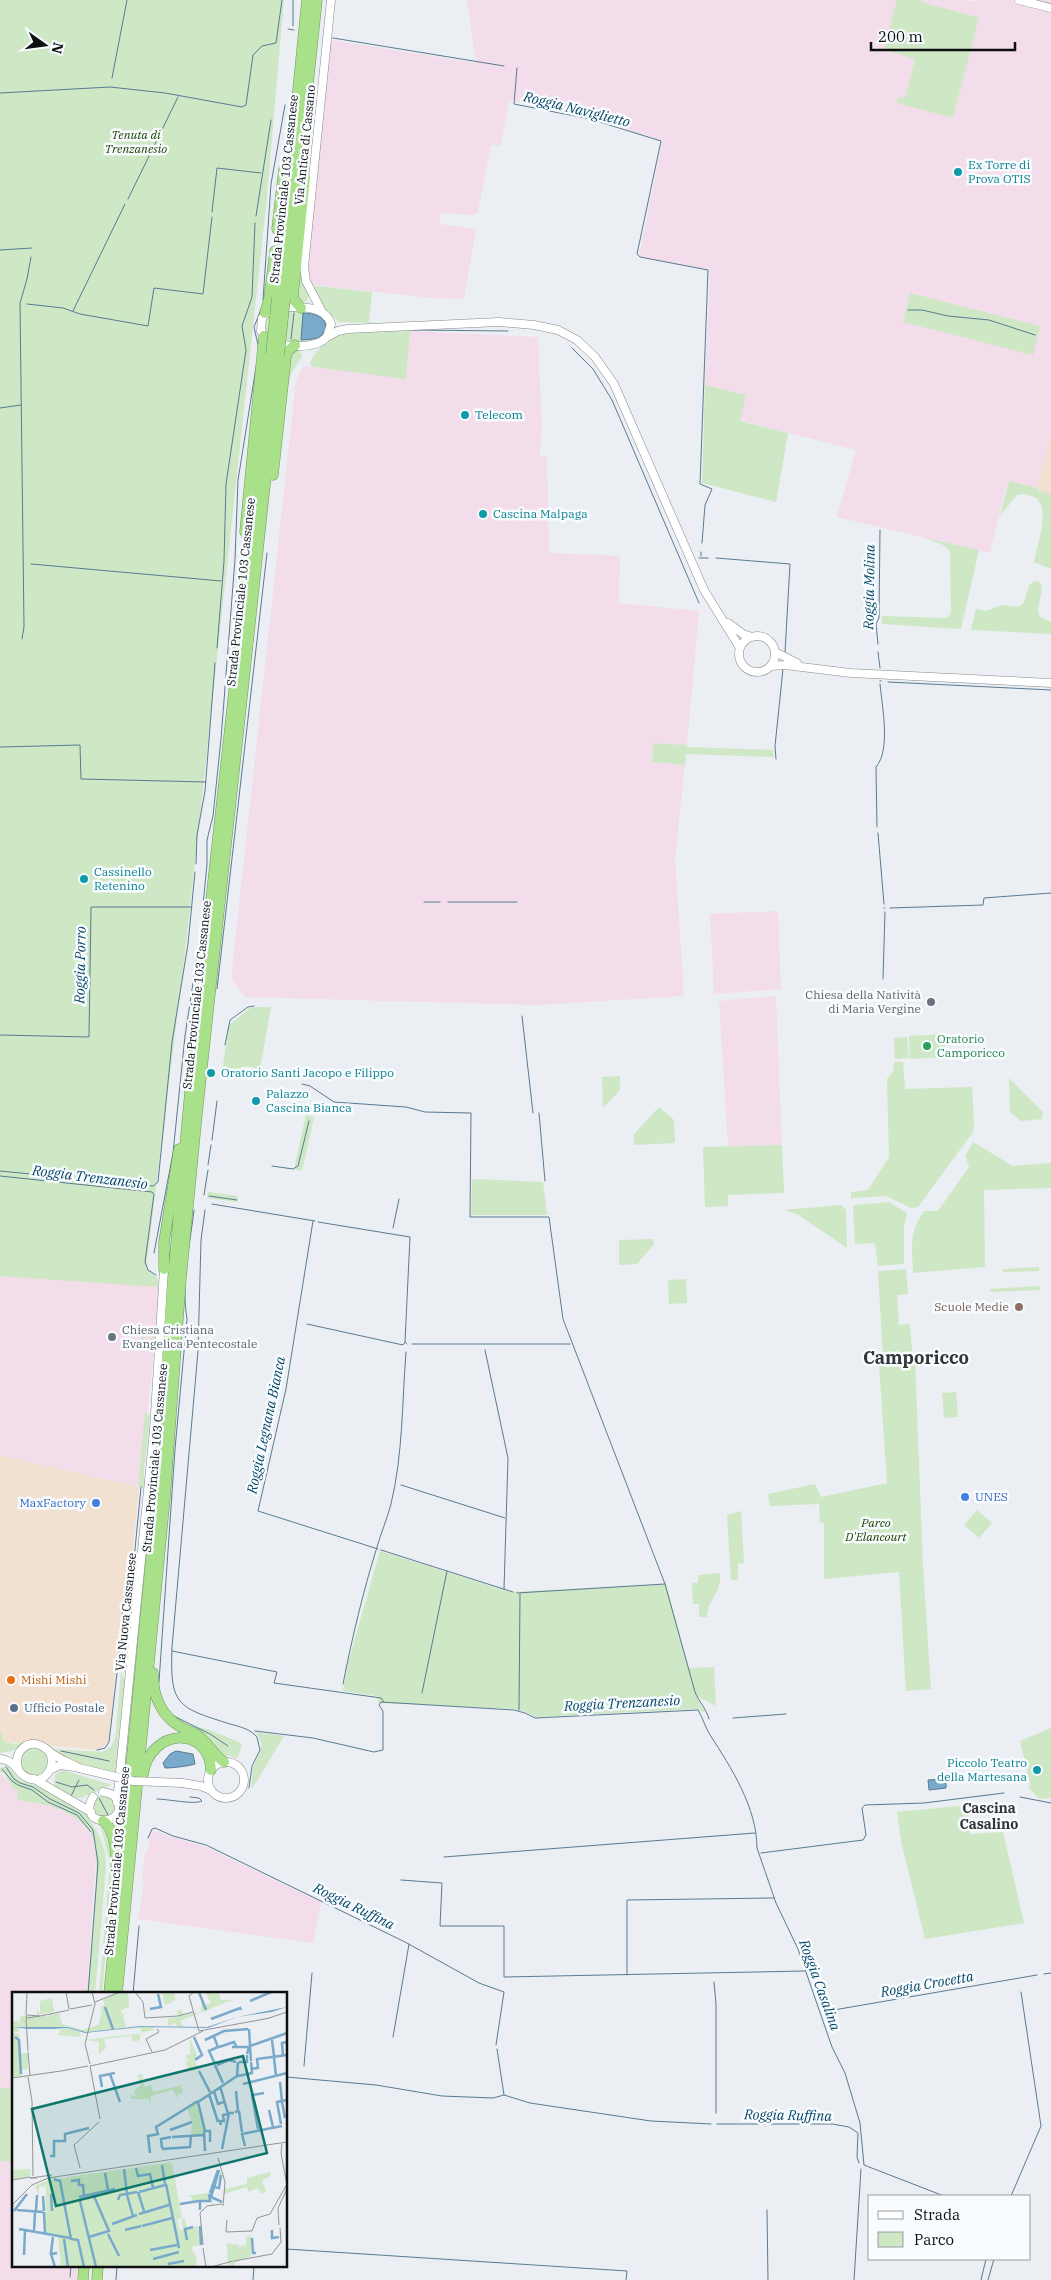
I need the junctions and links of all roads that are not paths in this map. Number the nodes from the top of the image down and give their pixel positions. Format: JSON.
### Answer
{"nodes":[{"id":1,"x":307,"y":0,"type":"edge"},
{"id":2,"x":317,"y":0,"type":"edge"},
{"id":3,"x":331,"y":0,"type":"edge"},
{"id":4,"x":1019,"y":0,"type":"edge"},
{"id":5,"x":1051,"y":8,"type":"edge"},
{"id":6,"x":308,"y":44,"type":"junction"},
{"id":7,"x":312,"y":291,"type":"junction"},
{"id":8,"x":303,"y":308,"type":"junction"},
{"id":9,"x":266,"y":313,"type":"junction"},
{"id":10,"x":325,"y":314,"type":"junction"},
{"id":11,"x":348,"y":329,"type":"junction"},
{"id":12,"x":264,"y":336,"type":"junction"},
{"id":13,"x":327,"y":337,"type":"junction"},
{"id":14,"x":295,"y":345,"type":"junction"},
{"id":15,"x":275,"y":355,"type":"junction"},
{"id":16,"x":718,"y":615,"type":"junction"},
{"id":17,"x":752,"y":637,"type":"junction"},
{"id":18,"x":740,"y":648,"type":"junction"},
{"id":19,"x":775,"y":652,"type":"junction"},
{"id":20,"x":771,"y":666,"type":"junction"},
{"id":21,"x":806,"y":666,"type":"junction"},
{"id":22,"x":1051,"y":683,"type":"edge"},
{"id":23,"x":240,"y":714,"type":"junction"},
{"id":24,"x":230,"y":727,"type":"junction"},
{"id":25,"x":190,"y":1092,"type":"junction"},
{"id":26,"x":164,"y":1269,"type":"joint"},
{"id":27,"x":165,"y":1497,"type":"junction"},
{"id":28,"x":20,"y":1751,"type":"junction"},
{"id":29,"x":50,"y":1752,"type":"junction"},
{"id":30,"x":0,"y":1758,"type":"edge"},
{"id":31,"x":224,"y":1762,"type":"junction"},
{"id":32,"x":18,"y":1768,"type":"junction"},
{"id":33,"x":79,"y":1768,"type":"junction"},
{"id":34,"x":49,"y":1772,"type":"junction"},
{"id":35,"x":210,"y":1772,"type":"junction"},
{"id":36,"x":120,"y":1778,"type":"junction"},
{"id":37,"x":34,"y":1779,"type":"junction"},
{"id":38,"x":182,"y":1783,"type":"junction"},
{"id":39,"x":53,"y":1790,"type":"junction"},
{"id":40,"x":211,"y":1790,"type":"junction"},
{"id":41,"x":103,"y":1792,"type":"junction"},
{"id":42,"x":92,"y":1797,"type":"junction"},
{"id":43,"x":70,"y":1799,"type":"junction"},
{"id":44,"x":117,"y":1802,"type":"junction"},
{"id":45,"x":91,"y":1812,"type":"junction"},
{"id":46,"x":103,"y":1821,"type":"junction"},
{"id":47,"x":126,"y":1901,"type":"junction"},
{"id":48,"x":108,"y":1992,"type":"edge"},
{"id":49,"x":108,"y":1992,"type":"edge"},
{"id":50,"x":117,"y":1992,"type":"edge"}],
"edges":[{"from":1,"to":6,"type":"highway","name":"Strada Provinciale 103 Cassanese"},
{"from":2,"to":6,"type":"highway","name":"Strada Provinciale 103 Cassanese"},
{"from":3,"to":7,"type":"main road","name":"Via Antica di Cassano"},
{"from":4,"to":5,"type":"main road"},
{"from":6,"to":8,"type":"highway"},
{"from":6,"to":9,"type":"highway"},
{"from":6,"to":15,"type":"highway","name":"Strada Provinciale 103 Cassanese","bridge":true},
{"from":7,"to":8,"type":"main road"},
{"from":7,"to":10,"type":"main road","name":"Via Antica di Cassano"},
{"from":8,"to":9,"type":"main road"},
{"from":8,"to":10,"type":"main road"},
{"from":9,"to":12,"type":"main road"},
{"from":10,"to":11,"type":"main road"},
{"from":10,"to":13,"type":"main road"},
{"from":11,"to":13,"type":"main road"},
{"from":11,"to":16,"type":"main road"},
{"from":12,"to":14,"type":"main road"},
{"from":12,"to":24,"type":"highway"},
{"from":13,"to":14,"type":"main road"},
{"from":14,"to":23,"type":"highway"},
{"from":15,"to":23,"type":"highway","name":"Strada Provinciale 103 Cassanese"},
{"from":15,"to":24,"type":"highway","name":"Strada Provinciale 103 Cassanese"},
{"from":16,"to":17,"type":"main road"},
{"from":16,"to":18,"type":"main road"},
{"from":17,"to":18,"type":"main road"},
{"from":17,"to":19,"type":"main road"},
{"from":18,"to":20,"type":"main road"},
{"from":19,"to":20,"type":"main road"},
{"from":19,"to":21,"type":"main road"},
{"from":20,"to":21,"type":"main road"},
{"from":21,"to":22,"type":"main road"},
{"from":23,"to":27,"type":"highway","name":"Strada Provinciale 103 Cassanese"},
{"from":24,"to":25,"type":"highway","name":"Strada Provinciale 103 Cassanese"},
{"from":25,"to":26,"type":"highway"},
{"from":25,"to":48,"type":"highway","name":"Strada Provinciale 103 Cassanese"},
{"from":26,"to":36,"type":"main road","name":"Via Nuova Cassanese"},
{"from":27,"to":31,"type":"highway"},
{"from":27,"to":47,"type":"highway","name":"Strada Provinciale 103 Cassanese"},
{"from":28,"to":29,"type":"main road"},
{"from":28,"to":30,"type":"main road"},
{"from":28,"to":32,"type":"main road"},
{"from":29,"to":33,"type":"main road"},
{"from":29,"to":34,"type":"main road"},
{"from":30,"to":32,"type":"main road"},
{"from":31,"to":35,"type":"main road"},
{"from":31,"to":40,"type":"main road"},
{"from":32,"to":37,"type":"main road"},
{"from":33,"to":34,"type":"main road"},
{"from":33,"to":38,"type":"main road","bridge":true},
{"from":34,"to":37,"type":"main road"},
{"from":34,"to":39,"type":"main road"},
{"from":35,"to":38,"type":"main road"},
{"from":35,"to":40,"type":"main road"},
{"from":35,"to":47,"type":"highway"},
{"from":36,"to":41,"type":"main road"},
{"from":36,"to":44,"type":"main road","name":"Via Nuova Cassanese"},
{"from":37,"to":39,"type":"main road"},
{"from":38,"to":40,"type":"main road"},
{"from":39,"to":43,"type":"main road"},
{"from":41,"to":42,"type":"main road"},
{"from":41,"to":44,"type":"main road"},
{"from":42,"to":43,"type":"main road"},
{"from":42,"to":45,"type":"main road"},
{"from":43,"to":45,"type":"main road"},
{"from":44,"to":46,"type":"main road"},
{"from":45,"to":46,"type":"main road"},
{"from":46,"to":49,"type":"highway"},
{"from":47,"to":50,"type":"highway","name":"Strada Provinciale 103 Cassanese"}]}
